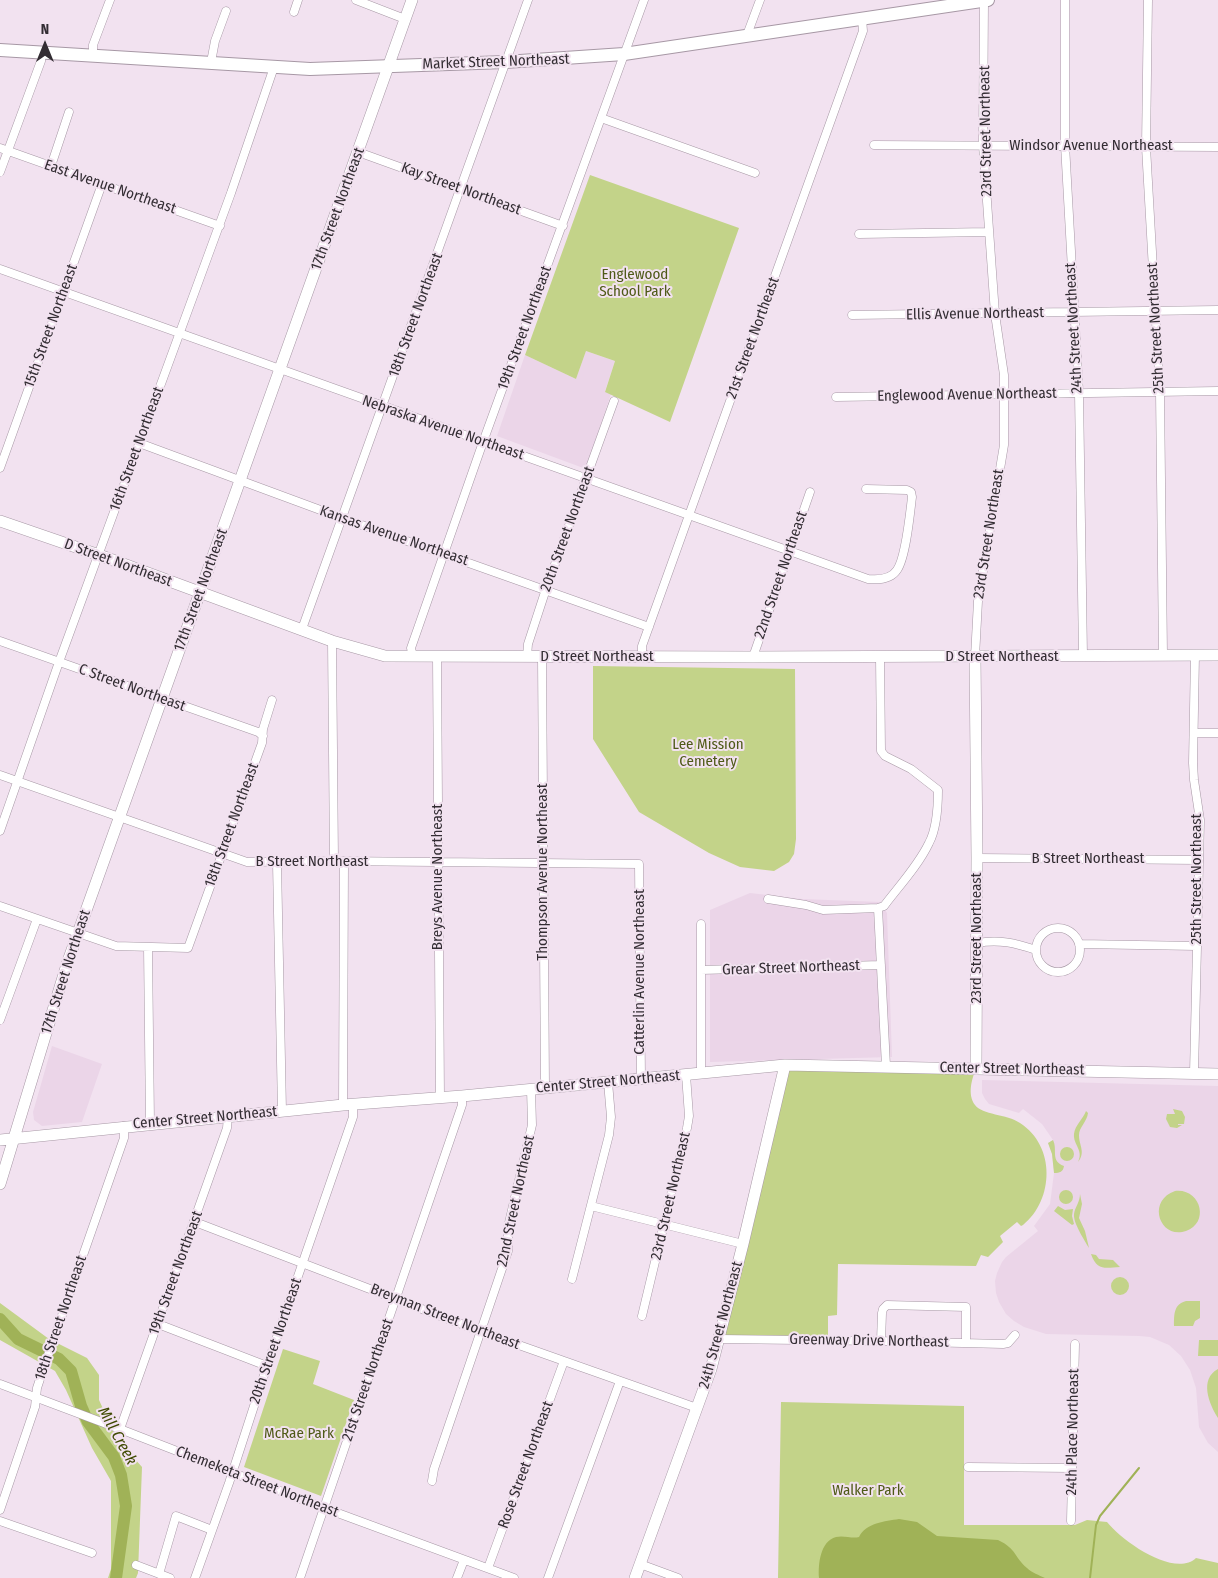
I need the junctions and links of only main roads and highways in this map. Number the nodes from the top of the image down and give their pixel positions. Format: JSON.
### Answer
{"nodes":[{"id":1,"x":412,"y":0,"type":"edge"},
{"id":2,"x":988,"y":0,"type":"edge"},
{"id":3,"x":984,"y":1,"type":"edge"},
{"id":4,"x":0,"y":50,"type":"edge"},
{"id":5,"x":388,"y":66,"type":"junction"},
{"id":6,"x":0,"y":521,"type":"edge"},
{"id":7,"x":200,"y":592,"type":"junction"},
{"id":8,"x":1218,"y":656,"type":"edge"},
{"id":9,"x":975,"y":657,"type":"junction"},
{"id":10,"x":785,"y":1066,"type":"junction"},
{"id":11,"x":976,"y":1068,"type":"junction"},
{"id":12,"x":1218,"y":1074,"type":"edge"},
{"id":13,"x":15,"y":1138,"type":"junction"},
{"id":14,"x":0,"y":1140,"type":"edge"},
{"id":15,"x":0,"y":1184,"type":"edge"},
{"id":16,"x":635,"y":1578,"type":"edge"}],
"edges":[{"from":1,"to":5,"type":"main road","name":"17th Street Northeast"},
{"from":2,"to":3,"type":"main road","name":"Market Street Northeast"},
{"from":3,"to":5,"type":"main road","name":"Market Street Northeast"},
{"from":4,"to":5,"type":"main road","name":"Market Street Northeast"},
{"from":5,"to":7,"type":"main road","name":"17th Street Northeast"},
{"from":6,"to":7,"type":"main road","name":"D Street Northeast"},
{"from":7,"to":9,"type":"main road","name":"D Street Northeast"},
{"from":7,"to":13,"type":"main road","name":"17th Street Northeast"},
{"from":8,"to":9,"type":"main road","name":"D Street Northeast"},
{"from":9,"to":11,"type":"main road","name":"23rd Street Northeast"},
{"from":10,"to":11,"type":"main road","name":"Center Street Northeast"},
{"from":10,"to":13,"type":"main road","name":"Center Street Northeast"},
{"from":10,"to":16,"type":"main road","name":"24th Street Northeast"},
{"from":11,"to":12,"type":"main road","name":"Center Street Northeast"},
{"from":13,"to":14,"type":"main road","name":"Center Street Northeast"},
{"from":13,"to":15,"type":"main road","name":"17th Street Northeast"}]}
